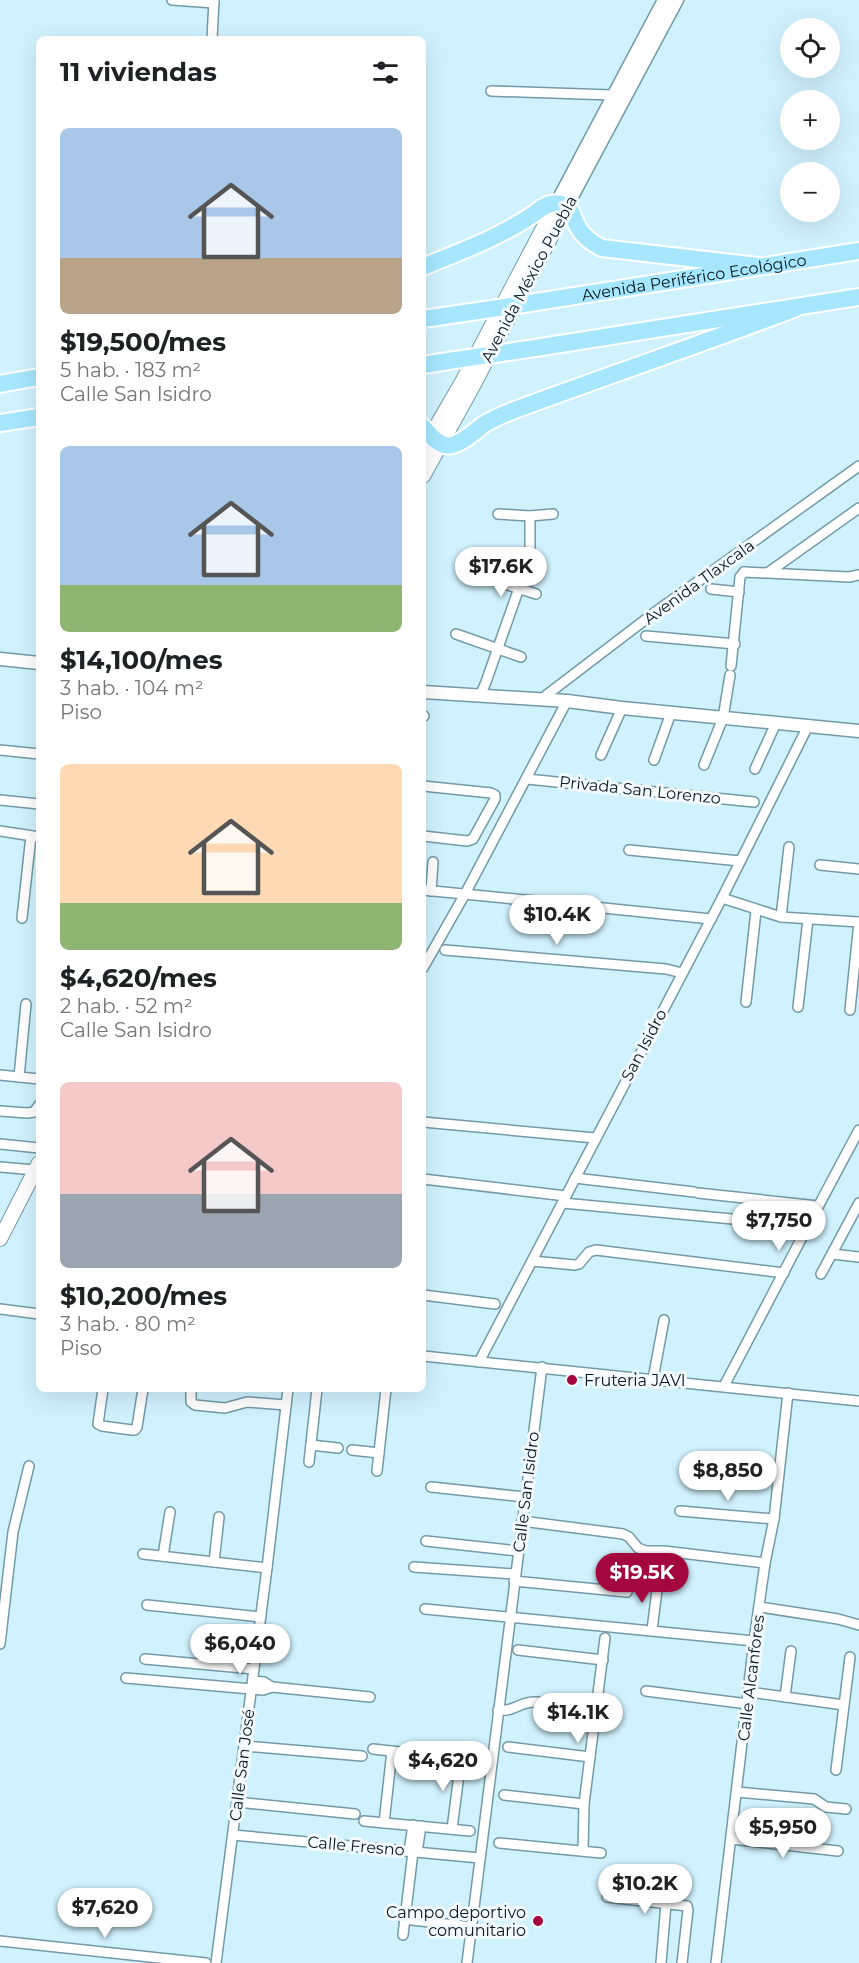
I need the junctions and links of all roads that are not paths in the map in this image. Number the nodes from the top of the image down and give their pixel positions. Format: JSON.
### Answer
{"nodes":[{"id":1,"x":172,"y":0,"type":"edge"},
{"id":2,"x":664,"y":0,"type":"edge"},
{"id":3,"x":677,"y":0,"type":"edge"},
{"id":4,"x":214,"y":1,"type":"edge"},
{"id":5,"x":212,"y":36,"type":"edge"},
{"id":6,"x":628,"y":78,"type":"junction"},
{"id":7,"x":491,"y":91,"type":"dead end"},
{"id":8,"x":618,"y":97,"type":"junction"},
{"id":9,"x":562,"y":204,"type":"junction"},
{"id":10,"x":859,"y":251,"type":"edge"},
{"id":11,"x":426,"y":266,"type":"edge"},
{"id":12,"x":758,"y":266,"type":"junction"},
{"id":13,"x":859,"y":297,"type":"edge"},
{"id":14,"x":796,"y":308,"type":"junction"},
{"id":15,"x":426,"y":319,"type":"edge"},
{"id":16,"x":426,"y":364,"type":"edge"},
{"id":17,"x":36,"y":378,"type":"edge"},
{"id":18,"x":0,"y":384,"type":"edge"},
{"id":19,"x":36,"y":417,"type":"edge"},
{"id":20,"x":0,"y":423,"type":"edge"},
{"id":21,"x":429,"y":439,"type":"edge"},
{"id":22,"x":426,"y":458,"type":"edge"},
{"id":23,"x":859,"y":466,"type":"edge"},
{"id":24,"x":859,"y":508,"type":"edge"},
{"id":25,"x":498,"y":514,"type":"dead end"},
{"id":26,"x":553,"y":514,"type":"dead end"},
{"id":27,"x":531,"y":516,"type":"junction"},
{"id":28,"x":731,"y":559,"type":"junction"},
{"id":29,"x":744,"y":572,"type":"junction"},
{"id":30,"x":769,"y":572,"type":"junction"},
{"id":31,"x":859,"y":575,"type":"edge"},
{"id":32,"x":480,"y":576,"type":"dead end"},
{"id":33,"x":519,"y":588,"type":"junction"},
{"id":34,"x":711,"y":589,"type":"dead end"},
{"id":35,"x":739,"y":592,"type":"junction"},
{"id":36,"x":536,"y":594,"type":"dead end"},
{"id":37,"x":456,"y":634,"type":"dead end"},
{"id":38,"x":646,"y":636,"type":"dead end"},
{"id":39,"x":735,"y":644,"type":"junction"},
{"id":40,"x":497,"y":650,"type":"junction"},
{"id":41,"x":521,"y":657,"type":"dead end"},
{"id":42,"x":0,"y":659,"type":"edge"},
{"id":43,"x":36,"y":663,"type":"edge"},
{"id":44,"x":426,"y":692,"type":"edge"},
{"id":45,"x":480,"y":696,"type":"junction"},
{"id":46,"x":540,"y":700,"type":"junction"},
{"id":47,"x":567,"y":701,"type":"junction"},
{"id":48,"x":622,"y":708,"type":"junction"},
{"id":49,"x":671,"y":713,"type":"junction"},
{"id":50,"x":723,"y":718,"type":"junction"},
{"id":51,"x":776,"y":723,"type":"junction"},
{"id":52,"x":808,"y":726,"type":"junction"},
{"id":53,"x":859,"y":731,"type":"edge"},
{"id":54,"x":0,"y":750,"type":"edge"},
{"id":55,"x":36,"y":754,"type":"edge"},
{"id":56,"x":601,"y":755,"type":"dead end"},
{"id":57,"x":654,"y":760,"type":"dead end"},
{"id":58,"x":704,"y":765,"type":"dead end"},
{"id":59,"x":755,"y":769,"type":"dead end"},
{"id":60,"x":527,"y":779,"type":"junction"},
{"id":61,"x":426,"y":786,"type":"edge"},
{"id":62,"x":0,"y":800,"type":"edge"},
{"id":63,"x":754,"y":802,"type":"dead end"},
{"id":64,"x":36,"y":804,"type":"edge"},
{"id":65,"x":487,"y":816,"type":"junction"},
{"id":66,"x":502,"y":823,"type":"junction"},
{"id":67,"x":0,"y":831,"type":"edge"},
{"id":68,"x":35,"y":836,"type":"edge"},
{"id":69,"x":426,"y":836,"type":"edge"},
{"id":70,"x":789,"y":847,"type":"dead end"},
{"id":71,"x":628,"y":850,"type":"dead end"},
{"id":72,"x":740,"y":861,"type":"junction"},
{"id":73,"x":433,"y":862,"type":"dead end"},
{"id":74,"x":820,"y":865,"type":"dead end"},
{"id":75,"x":859,"y":869,"type":"edge"},
{"id":76,"x":427,"y":891,"type":"edge"},
{"id":77,"x":465,"y":894,"type":"junction"},
{"id":78,"x":722,"y":898,"type":"junction"},
{"id":79,"x":756,"y":910,"type":"junction"},
{"id":80,"x":781,"y":917,"type":"junction"},
{"id":81,"x":22,"y":918,"type":"dead end"},
{"id":82,"x":711,"y":919,"type":"junction"},
{"id":83,"x":808,"y":919,"type":"junction"},
{"id":84,"x":859,"y":922,"type":"edge"},
{"id":85,"x":446,"y":950,"type":"dead end"},
{"id":86,"x":426,"y":963,"type":"edge"},
{"id":87,"x":682,"y":973,"type":"junction"},
{"id":88,"x":746,"y":1002,"type":"dead end"},
{"id":89,"x":27,"y":1004,"type":"dead end"},
{"id":90,"x":798,"y":1007,"type":"dead end"},
{"id":91,"x":850,"y":1010,"type":"dead end"},
{"id":92,"x":0,"y":1075,"type":"edge"},
{"id":93,"x":19,"y":1077,"type":"junction"},
{"id":94,"x":36,"y":1079,"type":"edge"},
{"id":95,"x":36,"y":1109,"type":"edge"},
{"id":96,"x":0,"y":1111,"type":"edge"},
{"id":97,"x":426,"y":1122,"type":"edge"},
{"id":98,"x":859,"y":1130,"type":"edge"},
{"id":99,"x":595,"y":1138,"type":"junction"},
{"id":100,"x":0,"y":1144,"type":"edge"},
{"id":101,"x":36,"y":1148,"type":"edge"},
{"id":102,"x":36,"y":1166,"type":"edge"},
{"id":103,"x":0,"y":1167,"type":"edge"},
{"id":104,"x":36,"y":1168,"type":"edge"},
{"id":105,"x":575,"y":1178,"type":"junction"},
{"id":106,"x":426,"y":1179,"type":"edge"},
{"id":107,"x":565,"y":1199,"type":"junction"},
{"id":108,"x":859,"y":1203,"type":"edge"},
{"id":109,"x":818,"y":1206,"type":"junction"},
{"id":110,"x":775,"y":1223,"type":"dead end"},
{"id":111,"x":0,"y":1238,"type":"edge"},
{"id":112,"x":832,"y":1254,"type":"junction"},
{"id":113,"x":859,"y":1257,"type":"edge"},
{"id":114,"x":532,"y":1261,"type":"junction"},
{"id":115,"x":784,"y":1273,"type":"junction"},
{"id":116,"x":821,"y":1274,"type":"dead end"},
{"id":117,"x":426,"y":1295,"type":"edge"},
{"id":118,"x":495,"y":1304,"type":"dead end"},
{"id":119,"x":0,"y":1309,"type":"edge"},
{"id":120,"x":36,"y":1314,"type":"edge"},
{"id":121,"x":664,"y":1320,"type":"dead end"},
{"id":122,"x":426,"y":1356,"type":"edge"},
{"id":123,"x":479,"y":1362,"type":"junction"},
{"id":124,"x":542,"y":1367,"type":"junction"},
{"id":125,"x":653,"y":1379,"type":"junction"},
{"id":126,"x":724,"y":1386,"type":"junction"},
{"id":127,"x":103,"y":1392,"type":"edge"},
{"id":128,"x":143,"y":1392,"type":"edge"},
{"id":129,"x":191,"y":1392,"type":"edge"},
{"id":130,"x":288,"y":1392,"type":"edge"},
{"id":131,"x":317,"y":1392,"type":"edge"},
{"id":132,"x":386,"y":1392,"type":"edge"},
{"id":133,"x":788,"y":1393,"type":"junction"},
{"id":134,"x":859,"y":1401,"type":"edge"},
{"id":135,"x":286,"y":1405,"type":"junction"},
{"id":136,"x":311,"y":1445,"type":"junction"},
{"id":137,"x":338,"y":1448,"type":"dead end"},
{"id":138,"x":352,"y":1450,"type":"dead end"},
{"id":139,"x":379,"y":1453,"type":"junction"},
{"id":140,"x":309,"y":1462,"type":"dead end"},
{"id":141,"x":29,"y":1466,"type":"dead end"},
{"id":142,"x":377,"y":1471,"type":"dead end"},
{"id":143,"x":431,"y":1487,"type":"dead end"},
{"id":144,"x":525,"y":1497,"type":"junction"},
{"id":145,"x":680,"y":1511,"type":"dead end"},
{"id":146,"x":170,"y":1512,"type":"dead end"},
{"id":147,"x":219,"y":1517,"type":"dead end"},
{"id":148,"x":774,"y":1519,"type":"junction"},
{"id":149,"x":522,"y":1521,"type":"junction"},
{"id":150,"x":426,"y":1541,"type":"dead end"},
{"id":151,"x":518,"y":1551,"type":"junction"},
{"id":152,"x":143,"y":1554,"type":"dead end"},
{"id":153,"x":163,"y":1556,"type":"junction"},
{"id":154,"x":214,"y":1562,"type":"junction"},
{"id":155,"x":765,"y":1563,"type":"junction"},
{"id":156,"x":414,"y":1567,"type":"dead end"},
{"id":157,"x":267,"y":1568,"type":"junction"},
{"id":158,"x":514,"y":1578,"type":"junction"},
{"id":159,"x":658,"y":1582,"type":"dead end"},
{"id":160,"x":627,"y":1592,"type":"dead end"},
{"id":161,"x":147,"y":1605,"type":"dead end"},
{"id":162,"x":760,"y":1607,"type":"junction"},
{"id":163,"x":425,"y":1609,"type":"dead end"},
{"id":164,"x":509,"y":1616,"type":"junction"},
{"id":165,"x":261,"y":1617,"type":"junction"},
{"id":166,"x":859,"y":1625,"type":"edge"},
{"id":167,"x":652,"y":1630,"type":"junction"},
{"id":168,"x":605,"y":1638,"type":"dead end"},
{"id":169,"x":754,"y":1641,"type":"junction"},
{"id":170,"x":0,"y":1644,"type":"edge"},
{"id":171,"x":518,"y":1650,"type":"dead end"},
{"id":172,"x":791,"y":1651,"type":"dead end"},
{"id":173,"x":850,"y":1657,"type":"dead end"},
{"id":174,"x":145,"y":1659,"type":"dead end"},
{"id":175,"x":603,"y":1660,"type":"junction"},
{"id":176,"x":254,"y":1669,"type":"junction"},
{"id":177,"x":126,"y":1678,"type":"dead end"},
{"id":178,"x":252,"y":1685,"type":"junction"},
{"id":179,"x":646,"y":1692,"type":"dead end"},
{"id":180,"x":749,"y":1692,"type":"junction"},
{"id":181,"x":370,"y":1697,"type":"dead end"},
{"id":182,"x":785,"y":1697,"type":"junction"},
{"id":183,"x":748,"y":1704,"type":"junction"},
{"id":184,"x":844,"y":1705,"type":"junction"},
{"id":185,"x":498,"y":1706,"type":"junction"},
{"id":186,"x":596,"y":1708,"type":"junction"},
{"id":187,"x":244,"y":1746,"type":"junction"},
{"id":188,"x":508,"y":1747,"type":"dead end"},
{"id":189,"x":373,"y":1749,"type":"dead end"},
{"id":190,"x":392,"y":1751,"type":"junction"},
{"id":191,"x":362,"y":1756,"type":"dead end"},
{"id":192,"x":590,"y":1757,"type":"junction"},
{"id":193,"x":461,"y":1759,"type":"junction"},
{"id":194,"x":480,"y":1761,"type":"dead end"},
{"id":195,"x":836,"y":1770,"type":"dead end"},
{"id":196,"x":737,"y":1792,"type":"junction"},
{"id":197,"x":504,"y":1795,"type":"dead end"},
{"id":198,"x":237,"y":1802,"type":"junction"},
{"id":199,"x":584,"y":1804,"type":"junction"},
{"id":200,"x":846,"y":1809,"type":"dead end"},
{"id":201,"x":355,"y":1814,"type":"dead end"},
{"id":202,"x":364,"y":1821,"type":"dead end"},
{"id":203,"x":384,"y":1822,"type":"junction"},
{"id":204,"x":417,"y":1826,"type":"junction"},
{"id":205,"x":452,"y":1829,"type":"junction"},
{"id":206,"x":470,"y":1831,"type":"dead end"},
{"id":207,"x":233,"y":1835,"type":"junction"},
{"id":208,"x":731,"y":1839,"type":"junction"},
{"id":209,"x":499,"y":1843,"type":"dead end"},
{"id":210,"x":583,"y":1851,"type":"junction"},
{"id":211,"x":838,"y":1851,"type":"dead end"},
{"id":212,"x":413,"y":1852,"type":"junction"},
{"id":213,"x":602,"y":1854,"type":"dead end"},
{"id":214,"x":480,"y":1858,"type":"junction"},
{"id":215,"x":607,"y":1897,"type":"dead end"},
{"id":216,"x":666,"y":1904,"type":"junction"},
{"id":217,"x":404,"y":1919,"type":"junction"},
{"id":218,"x":471,"y":1927,"type":"junction"},
{"id":219,"x":403,"y":1935,"type":"dead end"},
{"id":220,"x":0,"y":1941,"type":"edge"},
{"id":221,"x":206,"y":1963,"type":"edge"},
{"id":222,"x":216,"y":1963,"type":"edge"},
{"id":223,"x":467,"y":1963,"type":"edge"},
{"id":224,"x":661,"y":1963,"type":"edge"},
{"id":225,"x":682,"y":1963,"type":"edge"},
{"id":226,"x":716,"y":1963,"type":"edge"}],
"edges":[{"from":1,"to":4,"type":"street"},
{"from":2,"to":6,"type":"street"},
{"from":3,"to":6,"type":"street"},
{"from":4,"to":5,"type":"street"},
{"from":6,"to":8,"type":"street","name":"Avenida México Puebla"},
{"from":7,"to":8,"type":"street"},
{"from":8,"to":9,"type":"street","name":"Avenida México Puebla"},
{"from":9,"to":11,"type":"highway"},
{"from":9,"to":12,"type":"highway"},
{"from":9,"to":21,"type":"main road","name":"Avenida México Puebla"},
{"from":10,"to":12,"type":"highway","name":"Avenida Periférico Ecológico"},
{"from":12,"to":15,"type":"highway","name":"Avenida Periférico Ecológico","bridge":true},
{"from":13,"to":14,"type":"highway"},
{"from":14,"to":16,"type":"highway","bridge":true},
{"from":14,"to":21,"type":"highway"},
{"from":17,"to":18,"type":"highway"},
{"from":19,"to":20,"type":"highway"},
{"from":21,"to":22,"type":"main road","name":"Avenida México Puebla"},
{"from":23,"to":28,"type":"street","name":"Avenida Tlaxcala"},
{"from":24,"to":30,"type":"street"},
{"from":25,"to":27,"type":"street"},
{"from":26,"to":27,"type":"street"},
{"from":27,"to":33,"type":"street"},
{"from":28,"to":29,"type":"street"},
{"from":28,"to":46,"type":"street","name":"Avenida Tlaxcala"},
{"from":29,"to":30,"type":"street"},
{"from":29,"to":35,"type":"street"},
{"from":30,"to":31,"type":"street"},
{"from":32,"to":33,"type":"street"},
{"from":33,"to":36,"type":"street"},
{"from":33,"to":40,"type":"street"},
{"from":34,"to":35,"type":"street"},
{"from":35,"to":39,"type":"street"},
{"from":37,"to":40,"type":"street"},
{"from":38,"to":39,"type":"street"},
{"from":39,"to":50,"type":"street"},
{"from":40,"to":41,"type":"street"},
{"from":40,"to":45,"type":"street"},
{"from":42,"to":43,"type":"street"},
{"from":44,"to":45,"type":"street"},
{"from":45,"to":46,"type":"street"},
{"from":46,"to":47,"type":"street"},
{"from":47,"to":48,"type":"street"},
{"from":47,"to":60,"type":"street"},
{"from":48,"to":49,"type":"street"},
{"from":48,"to":56,"type":"street"},
{"from":49,"to":50,"type":"street"},
{"from":49,"to":57,"type":"street"},
{"from":50,"to":51,"type":"street"},
{"from":50,"to":58,"type":"street"},
{"from":51,"to":52,"type":"street"},
{"from":51,"to":59,"type":"street"},
{"from":52,"to":53,"type":"street"},
{"from":52,"to":72,"type":"street","name":"San Isidro"},
{"from":54,"to":55,"type":"street"},
{"from":60,"to":63,"type":"street","name":"Privada San Lorenzo"},
{"from":60,"to":66,"type":"street"},
{"from":61,"to":65,"type":"street"},
{"from":62,"to":64,"type":"street"},
{"from":65,"to":66,"type":"street"},
{"from":65,"to":69,"type":"street"},
{"from":66,"to":77,"type":"street"},
{"from":67,"to":68,"type":"street"},
{"from":68,"to":81,"type":"street"},
{"from":70,"to":80,"type":"street"},
{"from":71,"to":72,"type":"street"},
{"from":72,"to":78,"type":"street","name":"San Isidro"},
{"from":73,"to":76,"type":"street"},
{"from":74,"to":75,"type":"street"},
{"from":76,"to":77,"type":"street"},
{"from":77,"to":82,"type":"street"},
{"from":77,"to":86,"type":"street"},
{"from":78,"to":79,"type":"street"},
{"from":78,"to":82,"type":"street","name":"San Isidro"},
{"from":79,"to":80,"type":"street"},
{"from":79,"to":88,"type":"street"},
{"from":80,"to":83,"type":"street"},
{"from":82,"to":87,"type":"street","name":"San Isidro"},
{"from":83,"to":84,"type":"street"},
{"from":83,"to":90,"type":"street"},
{"from":84,"to":91,"type":"street"},
{"from":85,"to":87,"type":"street"},
{"from":87,"to":99,"type":"street","name":"San Isidro"},
{"from":89,"to":93,"type":"street"},
{"from":92,"to":93,"type":"street"},
{"from":93,"to":94,"type":"street"},
{"from":95,"to":96,"type":"street"},
{"from":97,"to":99,"type":"street"},
{"from":98,"to":109,"type":"street"},
{"from":99,"to":105,"type":"street","name":"San Isidro"},
{"from":100,"to":101,"type":"street"},
{"from":102,"to":103,"type":"street"},
{"from":104,"to":111,"type":"main road"},
{"from":105,"to":107,"type":"street","name":"San Isidro"},
{"from":105,"to":109,"type":"street"},
{"from":106,"to":107,"type":"street"},
{"from":107,"to":110,"type":"street"},
{"from":107,"to":114,"type":"street","name":"San Isidro"},
{"from":108,"to":112,"type":"street"},
{"from":109,"to":115,"type":"street"},
{"from":112,"to":113,"type":"street"},
{"from":112,"to":116,"type":"street"},
{"from":114,"to":115,"type":"street"},
{"from":114,"to":123,"type":"street","name":"San Isidro"},
{"from":115,"to":126,"type":"street"},
{"from":117,"to":118,"type":"street"},
{"from":119,"to":120,"type":"street"},
{"from":121,"to":125,"type":"street"},
{"from":122,"to":123,"type":"street"},
{"from":123,"to":124,"type":"street"},
{"from":124,"to":125,"type":"street"},
{"from":124,"to":144,"type":"street","name":"Calle San Isidro"},
{"from":125,"to":126,"type":"street"},
{"from":126,"to":133,"type":"street"},
{"from":127,"to":128,"type":"street"},
{"from":129,"to":135,"type":"street"},
{"from":130,"to":135,"type":"street","name":"Calle San José"},
{"from":131,"to":136,"type":"street"},
{"from":132,"to":139,"type":"street"},
{"from":133,"to":134,"type":"street"},
{"from":133,"to":148,"type":"street","name":"Calle Alcanfores"},
{"from":135,"to":157,"type":"street","name":"Calle San José"},
{"from":136,"to":137,"type":"street"},
{"from":136,"to":140,"type":"street"},
{"from":138,"to":139,"type":"street"},
{"from":139,"to":142,"type":"street"},
{"from":141,"to":170,"type":"street"},
{"from":143,"to":144,"type":"street"},
{"from":144,"to":149,"type":"street","name":"Calle San Isidro"},
{"from":145,"to":148,"type":"street"},
{"from":146,"to":153,"type":"street"},
{"from":147,"to":154,"type":"street"},
{"from":148,"to":155,"type":"street","name":"Calle Alcanfores"},
{"from":149,"to":151,"type":"street","name":"Calle San Isidro"},
{"from":149,"to":155,"type":"street"},
{"from":150,"to":151,"type":"street"},
{"from":151,"to":158,"type":"street","name":"Calle San Isidro"},
{"from":152,"to":153,"type":"street"},
{"from":153,"to":154,"type":"street"},
{"from":154,"to":157,"type":"street"},
{"from":155,"to":162,"type":"street","name":"Calle Alcanfores"},
{"from":156,"to":158,"type":"street"},
{"from":157,"to":165,"type":"street","name":"Calle San José"},
{"from":158,"to":160,"type":"street"},
{"from":158,"to":164,"type":"street","name":"Calle San Isidro"},
{"from":159,"to":167,"type":"street"},
{"from":161,"to":165,"type":"street"},
{"from":162,"to":166,"type":"street"},
{"from":162,"to":169,"type":"street","name":"Calle Alcanfores"},
{"from":163,"to":164,"type":"street"},
{"from":164,"to":167,"type":"street"},
{"from":164,"to":185,"type":"street","name":"Calle San Isidro"},
{"from":165,"to":176,"type":"street","name":"Calle San José"},
{"from":167,"to":169,"type":"street"},
{"from":168,"to":175,"type":"street"},
{"from":169,"to":180,"type":"street","name":"Calle Alcanfores"},
{"from":171,"to":175,"type":"street"},
{"from":172,"to":182,"type":"street"},
{"from":173,"to":184,"type":"street"},
{"from":174,"to":176,"type":"street"},
{"from":175,"to":186,"type":"street"},
{"from":176,"to":178,"type":"street","name":"Calle San José"},
{"from":177,"to":178,"type":"street"},
{"from":178,"to":181,"type":"street"},
{"from":178,"to":187,"type":"street","name":"Calle San José"},
{"from":179,"to":183,"type":"street"},
{"from":180,"to":182,"type":"street"},
{"from":180,"to":183,"type":"street","name":"Calle Alcanfores"},
{"from":182,"to":184,"type":"street"},
{"from":183,"to":196,"type":"street","name":"Calle Alcanfores"},
{"from":184,"to":195,"type":"street"},
{"from":185,"to":186,"type":"street"},
{"from":185,"to":214,"type":"street","name":"Calle San Isidro"},
{"from":186,"to":192,"type":"street"},
{"from":187,"to":191,"type":"street"},
{"from":187,"to":198,"type":"street","name":"Calle San José"},
{"from":188,"to":192,"type":"street"},
{"from":189,"to":190,"type":"street"},
{"from":190,"to":193,"type":"street"},
{"from":190,"to":203,"type":"street"},
{"from":192,"to":199,"type":"street"},
{"from":193,"to":194,"type":"street"},
{"from":193,"to":205,"type":"street"},
{"from":196,"to":200,"type":"street"},
{"from":196,"to":208,"type":"street","name":"Calle Alcanfores"},
{"from":197,"to":199,"type":"street"},
{"from":198,"to":201,"type":"street"},
{"from":198,"to":207,"type":"street","name":"Calle San José"},
{"from":199,"to":210,"type":"street"},
{"from":202,"to":203,"type":"street"},
{"from":203,"to":204,"type":"street"},
{"from":204,"to":205,"type":"street"},
{"from":204,"to":212,"type":"street"},
{"from":205,"to":206,"type":"street"},
{"from":207,"to":212,"type":"street","name":"Calle Fresno"},
{"from":207,"to":222,"type":"street","name":"Calle San José"},
{"from":208,"to":211,"type":"street"},
{"from":208,"to":226,"type":"street","name":"Calle Alcanfores"},
{"from":209,"to":210,"type":"street"},
{"from":210,"to":213,"type":"street"},
{"from":212,"to":214,"type":"street","name":"Calle Fresno"},
{"from":212,"to":217,"type":"street"},
{"from":214,"to":218,"type":"street","name":"Calle San Isidro"},
{"from":215,"to":216,"type":"street"},
{"from":216,"to":224,"type":"street"},
{"from":216,"to":225,"type":"street"},
{"from":217,"to":218,"type":"street"},
{"from":217,"to":219,"type":"street"},
{"from":218,"to":223,"type":"street","name":"Calle San Isidro"},
{"from":220,"to":221,"type":"street"}]}
